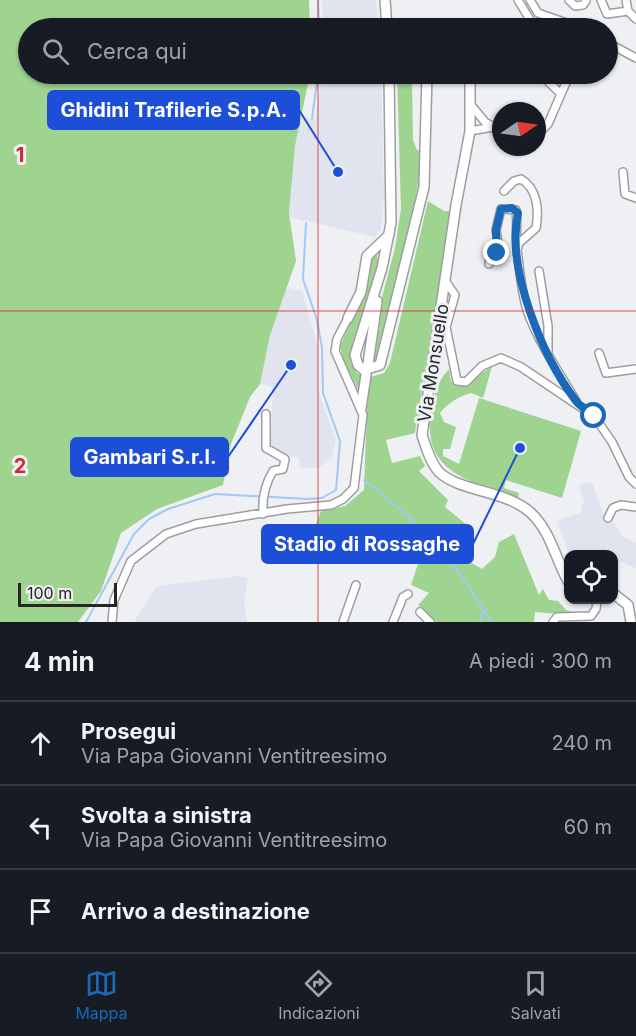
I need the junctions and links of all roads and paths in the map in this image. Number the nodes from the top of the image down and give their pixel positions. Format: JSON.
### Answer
{"nodes":[{"id":1,"x":385,"y":0,"type":"edge"},
{"id":2,"x":518,"y":0,"type":"edge"},
{"id":3,"x":530,"y":0,"type":"edge"},
{"id":4,"x":569,"y":0,"type":"edge"},
{"id":5,"x":602,"y":0,"type":"edge"},
{"id":6,"x":626,"y":0,"type":"edge"},
{"id":7,"x":586,"y":1,"type":"edge"},
{"id":8,"x":628,"y":11,"type":"junction"},
{"id":9,"x":386,"y":18,"type":"edge"},
{"id":10,"x":529,"y":18,"type":"edge"},
{"id":11,"x":552,"y":18,"type":"edge"},
{"id":12,"x":636,"y":20,"type":"edge"},
{"id":13,"x":618,"y":48,"type":"edge"},
{"id":14,"x":636,"y":58,"type":"edge"},
{"id":15,"x":389,"y":84,"type":"edge"},
{"id":16,"x":427,"y":84,"type":"edge"},
{"id":17,"x":470,"y":84,"type":"edge"},
{"id":18,"x":550,"y":84,"type":"edge"},
{"id":19,"x":566,"y":84,"type":"edge"},
{"id":20,"x":561,"y":94,"type":"junction"},
{"id":21,"x":471,"y":105,"type":"junction"},
{"id":22,"x":492,"y":126,"type":"edge"},
{"id":23,"x":546,"y":126,"type":"edge"},
{"id":24,"x":492,"y":127,"type":"edge"},
{"id":25,"x":470,"y":131,"type":"junction"},
{"id":26,"x":623,"y":172,"type":"dead end"},
{"id":27,"x":504,"y":191,"type":"dead end"},
{"id":28,"x":636,"y":198,"type":"edge"},
{"id":29,"x":389,"y":235,"type":"junction"},
{"id":30,"x":517,"y":246,"type":"junction"},
{"id":31,"x":373,"y":248,"type":"junction"},
{"id":32,"x":385,"y":251,"type":"junction"},
{"id":33,"x":489,"y":264,"type":"dead end"},
{"id":34,"x":382,"y":267,"type":"junction"},
{"id":35,"x":539,"y":271,"type":"dead end"},
{"id":36,"x":446,"y":282,"type":"junction"},
{"id":37,"x":348,"y":318,"type":"joint"},
{"id":38,"x":548,"y":352,"type":"junction"},
{"id":39,"x":599,"y":353,"type":"dead end"},
{"id":40,"x":368,"y":363,"type":"dead end"},
{"id":41,"x":636,"y":369,"type":"edge"},
{"id":42,"x":366,"y":375,"type":"dead end"},
{"id":43,"x":577,"y":403,"type":"junction"},
{"id":44,"x":361,"y":408,"type":"junction"},
{"id":45,"x":266,"y":414,"type":"dead end"},
{"id":46,"x":636,"y":484,"type":"edge"},
{"id":47,"x":636,"y":507,"type":"edge"},
{"id":48,"x":263,"y":514,"type":"junction"},
{"id":49,"x":608,"y":519,"type":"dead end"},
{"id":50,"x":564,"y":572,"type":"edge"},
{"id":51,"x":356,"y":585,"type":"dead end"},
{"id":52,"x":408,"y":594,"type":"dead end"},
{"id":53,"x":618,"y":596,"type":"edge"},
{"id":54,"x":597,"y":604,"type":"edge"},
{"id":55,"x":633,"y":610,"type":"edge"},
{"id":56,"x":420,"y":612,"type":"dead end"},
{"id":57,"x":112,"y":622,"type":"edge"},
{"id":58,"x":343,"y":622,"type":"edge"},
{"id":59,"x":393,"y":622,"type":"edge"},
{"id":60,"x":430,"y":622,"type":"edge"},
{"id":61,"x":553,"y":622,"type":"edge"},
{"id":62,"x":631,"y":622,"type":"edge"}],
"edges":[{"from":1,"to":9,"type":"main road"},
{"from":2,"to":10,"type":"street"},
{"from":3,"to":11,"type":"street"},
{"from":4,"to":7,"type":"street"},
{"from":5,"to":8,"type":"street"},
{"from":6,"to":8,"type":"street"},
{"from":8,"to":12,"type":"street"},
{"from":13,"to":14,"type":"street"},
{"from":15,"to":29,"type":"main road"},
{"from":16,"to":34,"type":"main road"},
{"from":17,"to":21,"type":"main road","name":"Via Monsuello"},
{"from":18,"to":20,"type":"street"},
{"from":19,"to":20,"type":"street"},
{"from":20,"to":23,"type":"street"},
{"from":21,"to":22,"type":"street"},
{"from":21,"to":25,"type":"main road","name":"Via Monsuello"},
{"from":24,"to":25,"type":"street"},
{"from":25,"to":36,"type":"main road","name":"Via Monsuello"},
{"from":26,"to":28,"type":"street"},
{"from":27,"to":30,"type":"street"},
{"from":29,"to":31,"type":"main road"},
{"from":29,"to":32,"type":"main road"},
{"from":30,"to":33,"type":"street"},
{"from":30,"to":38,"type":"street"},
{"from":31,"to":32,"type":"main road"},
{"from":31,"to":37,"type":"main road"},
{"from":32,"to":34,"type":"main road"},
{"from":34,"to":40,"type":"main road"},
{"from":35,"to":38,"type":"street"},
{"from":36,"to":43,"type":"street"},
{"from":36,"to":50,"type":"main road","name":"Via Monsuello"},
{"from":37,"to":44,"type":"street"},
{"from":38,"to":43,"type":"street"},
{"from":39,"to":41,"type":"street"},
{"from":42,"to":44,"type":"main road"},
{"from":43,"to":46,"type":"street"},
{"from":44,"to":48,"type":"street"},
{"from":45,"to":48,"type":"street"},
{"from":47,"to":49,"type":"street"},
{"from":48,"to":57,"type":"street"},
{"from":51,"to":58,"type":"street"},
{"from":52,"to":59,"type":"street"},
{"from":53,"to":55,"type":"main road"},
{"from":54,"to":61,"type":"street"},
{"from":55,"to":62,"type":"main road"},
{"from":56,"to":60,"type":"street"}]}
